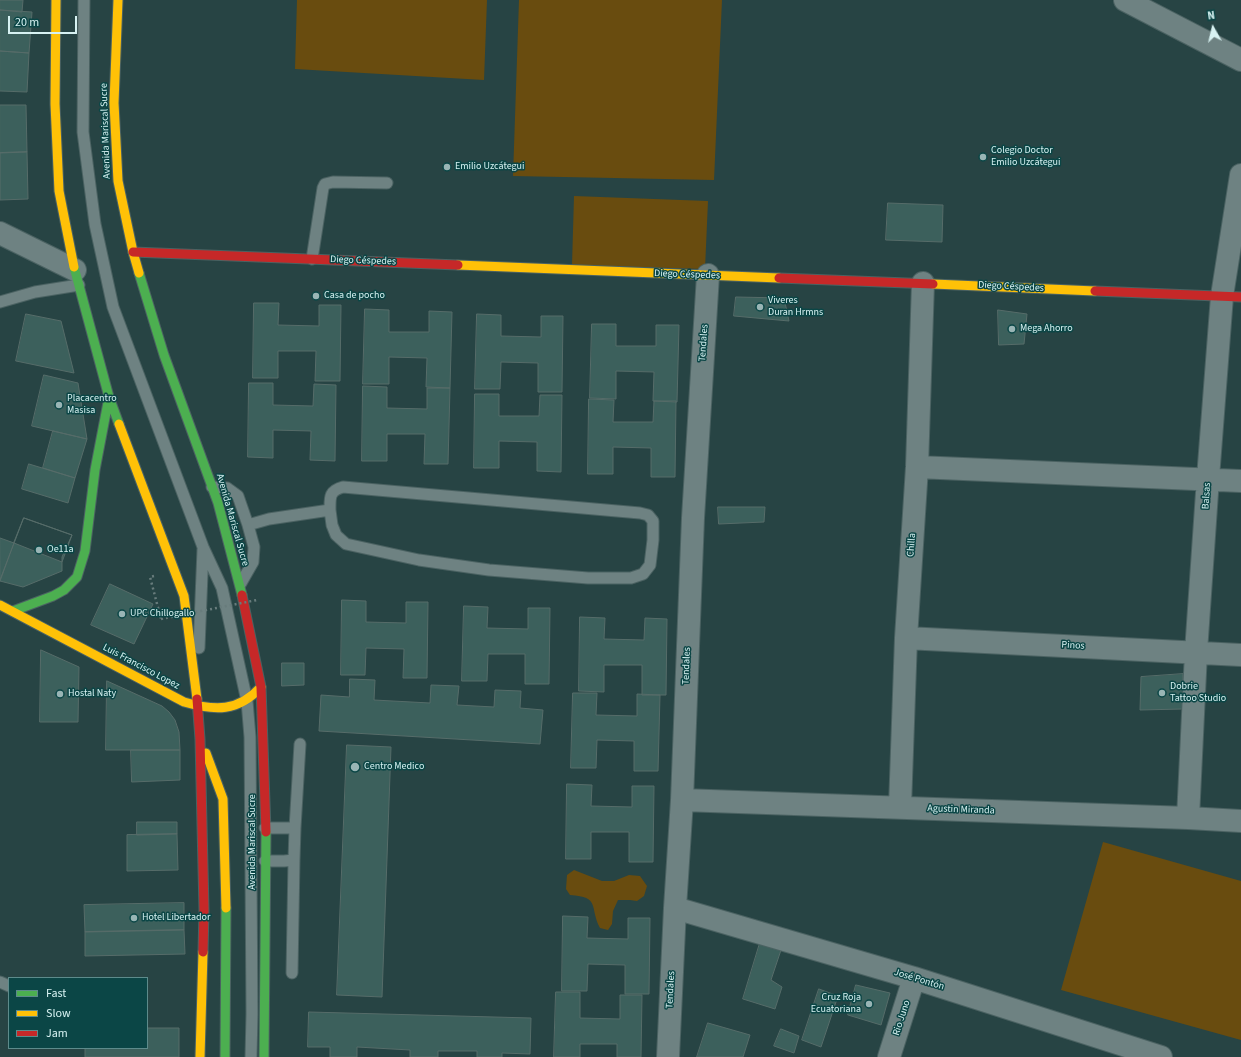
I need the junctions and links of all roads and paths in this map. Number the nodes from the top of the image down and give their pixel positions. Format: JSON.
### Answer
{"nodes":[{"id":1,"x":56,"y":0,"type":"edge"},
{"id":2,"x":84,"y":0,"type":"edge"},
{"id":3,"x":118,"y":0,"type":"edge"},
{"id":4,"x":1125,"y":0,"type":"edge"},
{"id":5,"x":1241,"y":60,"type":"edge"},
{"id":6,"x":1241,"y":175,"type":"edge"},
{"id":7,"x":387,"y":183,"type":"dead end"},
{"id":8,"x":0,"y":233,"type":"edge"},
{"id":9,"x":133,"y":252,"type":"junction"},
{"id":10,"x":312,"y":259,"type":"junction"},
{"id":11,"x":708,"y":276,"type":"junction"},
{"id":12,"x":77,"y":278,"type":"junction"},
{"id":13,"x":923,"y":283,"type":"junction"},
{"id":14,"x":1232,"y":297,"type":"edge"},
{"id":15,"x":0,"y":302,"type":"edge"},
{"id":16,"x":109,"y":397,"type":"junction"},
{"id":17,"x":917,"y":467,"type":"junction"},
{"id":18,"x":1208,"y":478,"type":"junction"},
{"id":19,"x":1241,"y":481,"type":"edge"},
{"id":20,"x":212,"y":487,"type":"junction"},
{"id":21,"x":330,"y":510,"type":"junction"},
{"id":22,"x":248,"y":525,"type":"junction"},
{"id":23,"x":203,"y":546,"type":"junction"},
{"id":24,"x":150,"y":577,"type":"dead end"},
{"id":25,"x":240,"y":586,"type":"junction"},
{"id":26,"x":258,"y":600,"type":"dead end"},
{"id":27,"x":0,"y":605,"type":"edge"},
{"id":28,"x":13,"y":611,"type":"junction"},
{"id":29,"x":906,"y":638,"type":"junction"},
{"id":30,"x":1196,"y":652,"type":"junction"},
{"id":31,"x":1241,"y":655,"type":"edge"},
{"id":32,"x":261,"y":687,"type":"junction"},
{"id":33,"x":247,"y":701,"type":"junction"},
{"id":34,"x":198,"y":707,"type":"junction"},
{"id":35,"x":200,"y":739,"type":"junction"},
{"id":36,"x":300,"y":744,"type":"dead end"},
{"id":37,"x":682,"y":800,"type":"junction"},
{"id":38,"x":900,"y":807,"type":"junction"},
{"id":39,"x":1188,"y":818,"type":"junction"},
{"id":40,"x":1241,"y":821,"type":"edge"},
{"id":41,"x":265,"y":828,"type":"junction"},
{"id":42,"x":295,"y":828,"type":"junction"},
{"id":43,"x":294,"y":860,"type":"junction"},
{"id":44,"x":265,"y":861,"type":"junction"},
{"id":45,"x":675,"y":908,"type":"junction"},
{"id":46,"x":292,"y":973,"type":"dead end"},
{"id":47,"x":914,"y":978,"type":"junction"},
{"id":48,"x":1110,"y":1049,"type":"edge"},
{"id":49,"x":200,"y":1057,"type":"edge"},
{"id":50,"x":225,"y":1057,"type":"edge"},
{"id":51,"x":251,"y":1057,"type":"edge"},
{"id":52,"x":264,"y":1057,"type":"edge"},
{"id":53,"x":668,"y":1057,"type":"edge"},
{"id":54,"x":889,"y":1057,"type":"edge"},
{"id":55,"x":1161,"y":1057,"type":"edge"}],
"edges":[{"from":1,"to":12,"type":"main road"},
{"from":2,"to":23,"type":"lane"},
{"from":3,"to":9,"type":"main road","name":"Avenida Mariscal Sucre"},
{"from":4,"to":5,"type":"street"},
{"from":6,"to":14,"type":"street","name":"Balsas"},
{"from":7,"to":10,"type":"lane"},
{"from":8,"to":12,"type":"street"},
{"from":9,"to":10,"type":"main road","name":"Diego Céspedes"},
{"from":9,"to":20,"type":"main road","name":"Avenida Mariscal Sucre"},
{"from":10,"to":11,"type":"main road","name":"Diego Céspedes"},
{"from":11,"to":13,"type":"main road","name":"Diego Céspedes"},
{"from":11,"to":37,"type":"street","name":"Tendales"},
{"from":12,"to":15,"type":"lane"},
{"from":12,"to":16,"type":"main road"},
{"from":13,"to":14,"type":"main road","name":"Diego Céspedes"},
{"from":13,"to":17,"type":"street","name":"Chilla"},
{"from":14,"to":18,"type":"street","name":"Balsas"},
{"from":16,"to":28,"type":"main road"},
{"from":16,"to":34,"type":"main road"},
{"from":17,"to":18,"type":"street"},
{"from":17,"to":29,"type":"street","name":"Chilla"},
{"from":18,"to":19,"type":"street"},
{"from":18,"to":30,"type":"street","name":"Balsas"},
{"from":20,"to":22,"type":"lane"},
{"from":20,"to":25,"type":"main road","name":"Avenida Mariscal Sucre"},
{"from":21,"to":21,"type":"lane"},
{"from":21,"to":22,"type":"lane"},
{"from":22,"to":25,"type":"lane"},
{"from":23,"to":33,"type":"lane"},
{"from":23,"to":34,"type":"lane"},
{"from":24,"to":26,"type":"path","bridge":true},
{"from":25,"to":32,"type":"main road","name":"Avenida Mariscal Sucre"},
{"from":27,"to":28,"type":"main road","name":"Luis Francisco Lopez"},
{"from":28,"to":34,"type":"main road","name":"Luis Francisco Lopez"},
{"from":29,"to":30,"type":"street","name":"Pinos"},
{"from":29,"to":38,"type":"street","name":"Chilla"},
{"from":30,"to":31,"type":"street","name":"Pinos"},
{"from":30,"to":39,"type":"street","name":"Balsas"},
{"from":32,"to":33,"type":"main road","name":"Luis Francisco Lopez"},
{"from":32,"to":41,"type":"main road","name":"Avenida Mariscal Sucre"},
{"from":33,"to":34,"type":"main road","name":"Luis Francisco Lopez"},
{"from":33,"to":51,"type":"lane"},
{"from":34,"to":35,"type":"main road"},
{"from":35,"to":49,"type":"main road"},
{"from":35,"to":50,"type":"main road"},
{"from":36,"to":42,"type":"lane"},
{"from":37,"to":38,"type":"street","name":"Agustin Miranda"},
{"from":37,"to":45,"type":"street","name":"Tendales"},
{"from":38,"to":39,"type":"street","name":"Agustin Miranda"},
{"from":39,"to":40,"type":"street","name":"Agustin Miranda"},
{"from":41,"to":42,"type":"lane"},
{"from":41,"to":44,"type":"main road","name":"Avenida Mariscal Sucre"},
{"from":42,"to":43,"type":"lane"},
{"from":43,"to":44,"type":"lane"},
{"from":43,"to":46,"type":"lane"},
{"from":44,"to":52,"type":"main road","name":"Avenida Mariscal Sucre"},
{"from":45,"to":47,"type":"street","name":"José Pontón"},
{"from":45,"to":53,"type":"street","name":"Tendales"},
{"from":47,"to":48,"type":"street","name":"José Pontón"},
{"from":47,"to":54,"type":"street","name":"Rio Juno"},
{"from":48,"to":55,"type":"street","name":"José Pontón"}]}
